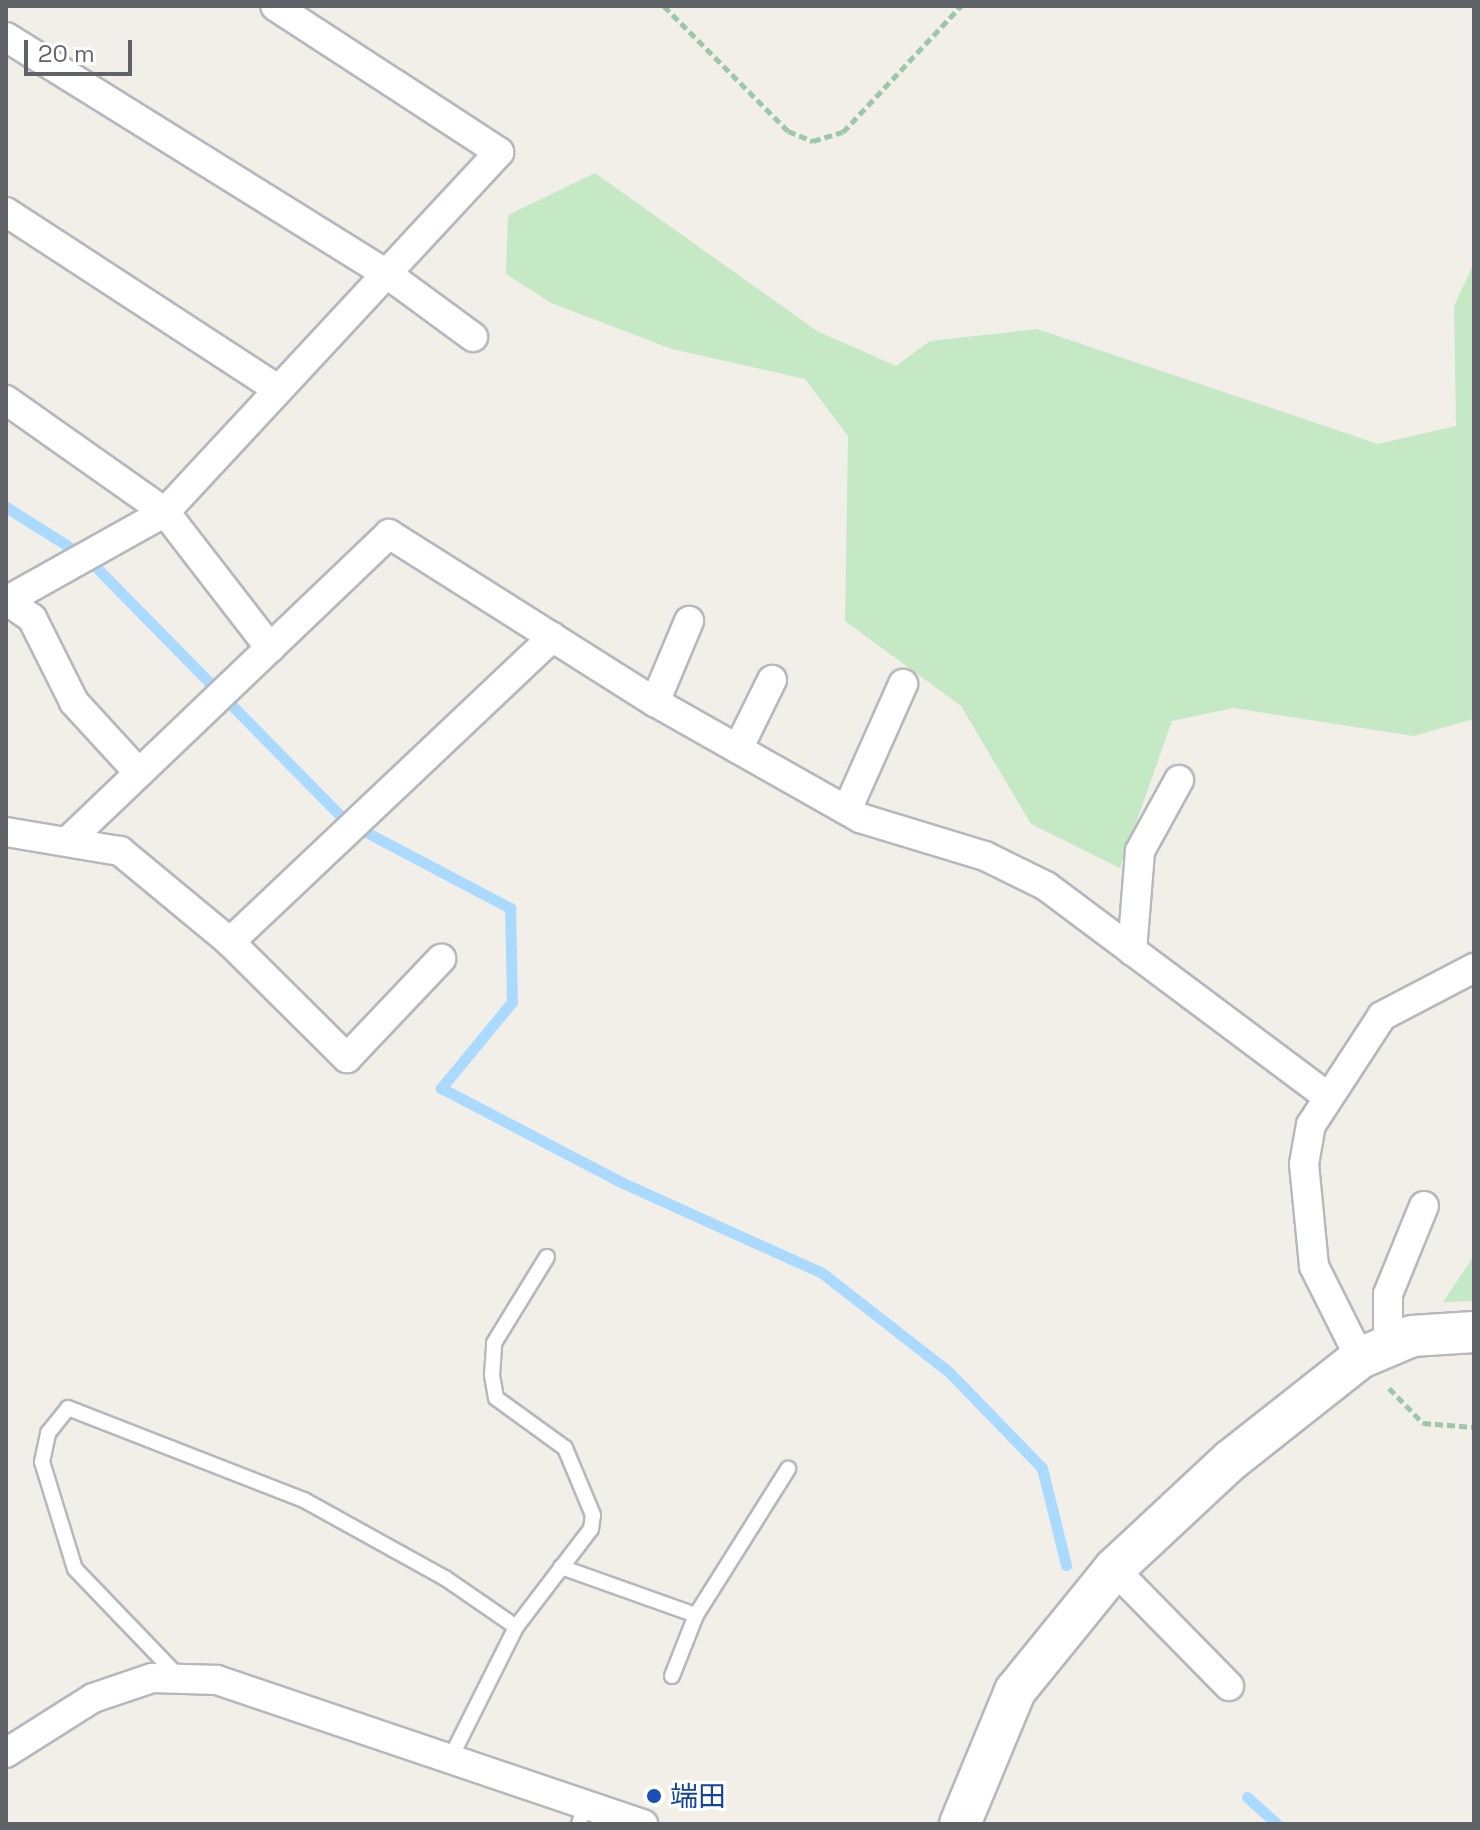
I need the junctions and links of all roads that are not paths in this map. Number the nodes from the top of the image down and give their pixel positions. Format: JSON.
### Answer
{"nodes":[{"id":1,"x":275,"y":6,"type":"edge"},
{"id":2,"x":6,"y":37,"type":"edge"},
{"id":3,"x":6,"y":212,"type":"edge"},
{"id":4,"x":390,"y":276,"type":"junction"},
{"id":5,"x":473,"y":337,"type":"dead end"},
{"id":6,"x":278,"y":389,"type":"junction"},
{"id":7,"x":6,"y":400,"type":"edge"},
{"id":8,"x":165,"y":512,"type":"junction"},
{"id":9,"x":6,"y":600,"type":"edge"},
{"id":10,"x":689,"y":621,"type":"dead end"},
{"id":11,"x":552,"y":637,"type":"junction"},
{"id":12,"x":270,"y":648,"type":"junction"},
{"id":13,"x":772,"y":680,"type":"dead end"},
{"id":14,"x":903,"y":684,"type":"dead end"},
{"id":15,"x":655,"y":702,"type":"junction"},
{"id":16,"x":738,"y":749,"type":"junction"},
{"id":17,"x":139,"y":773,"type":"junction"},
{"id":18,"x":1179,"y":780,"type":"dead end"},
{"id":19,"x":847,"y":810,"type":"junction"},
{"id":20,"x":6,"y":832,"type":"edge"},
{"id":21,"x":70,"y":839,"type":"junction"},
{"id":22,"x":230,"y":942,"type":"junction"},
{"id":23,"x":1132,"y":951,"type":"junction"},
{"id":24,"x":441,"y":959,"type":"dead end"},
{"id":25,"x":1474,"y":968,"type":"edge"},
{"id":26,"x":1325,"y":1095,"type":"junction"},
{"id":27,"x":1424,"y":1206,"type":"dead end"},
{"id":28,"x":547,"y":1257,"type":"dead end"},
{"id":29,"x":1474,"y":1332,"type":"edge"},
{"id":30,"x":1374,"y":1351,"type":"junction"},
{"id":31,"x":788,"y":1469,"type":"dead end"},
{"id":32,"x":561,"y":1567,"type":"junction"},
{"id":33,"x":1114,"y":1569,"type":"junction"},
{"id":34,"x":696,"y":1615,"type":"junction"},
{"id":35,"x":516,"y":1627,"type":"junction"},
{"id":36,"x":672,"y":1676,"type":"dead end"},
{"id":37,"x":180,"y":1678,"type":"junction"},
{"id":38,"x":1229,"y":1686,"type":"dead end"},
{"id":39,"x":6,"y":1753,"type":"edge"},
{"id":40,"x":450,"y":1759,"type":"junction"},
{"id":41,"x":582,"y":1814,"type":"edge"},
{"id":42,"x":643,"y":1824,"type":"edge"},
{"id":43,"x":960,"y":1824,"type":"edge"}],
"edges":[{"from":1,"to":4,"type":"street"},
{"from":2,"to":4,"type":"street"},
{"from":3,"to":6,"type":"street"},
{"from":4,"to":5,"type":"street"},
{"from":4,"to":6,"type":"street"},
{"from":6,"to":8,"type":"street"},
{"from":7,"to":8,"type":"street"},
{"from":8,"to":9,"type":"street"},
{"from":8,"to":12,"type":"street"},
{"from":9,"to":17,"type":"street"},
{"from":10,"to":15,"type":"street"},
{"from":11,"to":12,"type":"street"},
{"from":11,"to":15,"type":"street"},
{"from":11,"to":22,"type":"street"},
{"from":12,"to":17,"type":"street"},
{"from":13,"to":16,"type":"street"},
{"from":14,"to":19,"type":"street"},
{"from":15,"to":16,"type":"street"},
{"from":16,"to":19,"type":"street"},
{"from":17,"to":21,"type":"street"},
{"from":18,"to":23,"type":"street"},
{"from":19,"to":23,"type":"street"},
{"from":20,"to":21,"type":"street"},
{"from":21,"to":22,"type":"street"},
{"from":22,"to":24,"type":"street"},
{"from":23,"to":26,"type":"street"},
{"from":25,"to":26,"type":"street"},
{"from":26,"to":30,"type":"street"},
{"from":27,"to":30,"type":"street"},
{"from":28,"to":32,"type":"lane"},
{"from":29,"to":30,"type":"street"},
{"from":30,"to":33,"type":"street"},
{"from":31,"to":34,"type":"lane"},
{"from":32,"to":34,"type":"lane"},
{"from":32,"to":35,"type":"lane"},
{"from":33,"to":38,"type":"street"},
{"from":33,"to":43,"type":"street"},
{"from":34,"to":36,"type":"lane"},
{"from":35,"to":37,"type":"lane"},
{"from":35,"to":40,"type":"lane"},
{"from":37,"to":39,"type":"street"},
{"from":37,"to":40,"type":"street"},
{"from":40,"to":41,"type":"street"},
{"from":41,"to":42,"type":"street"}]}
